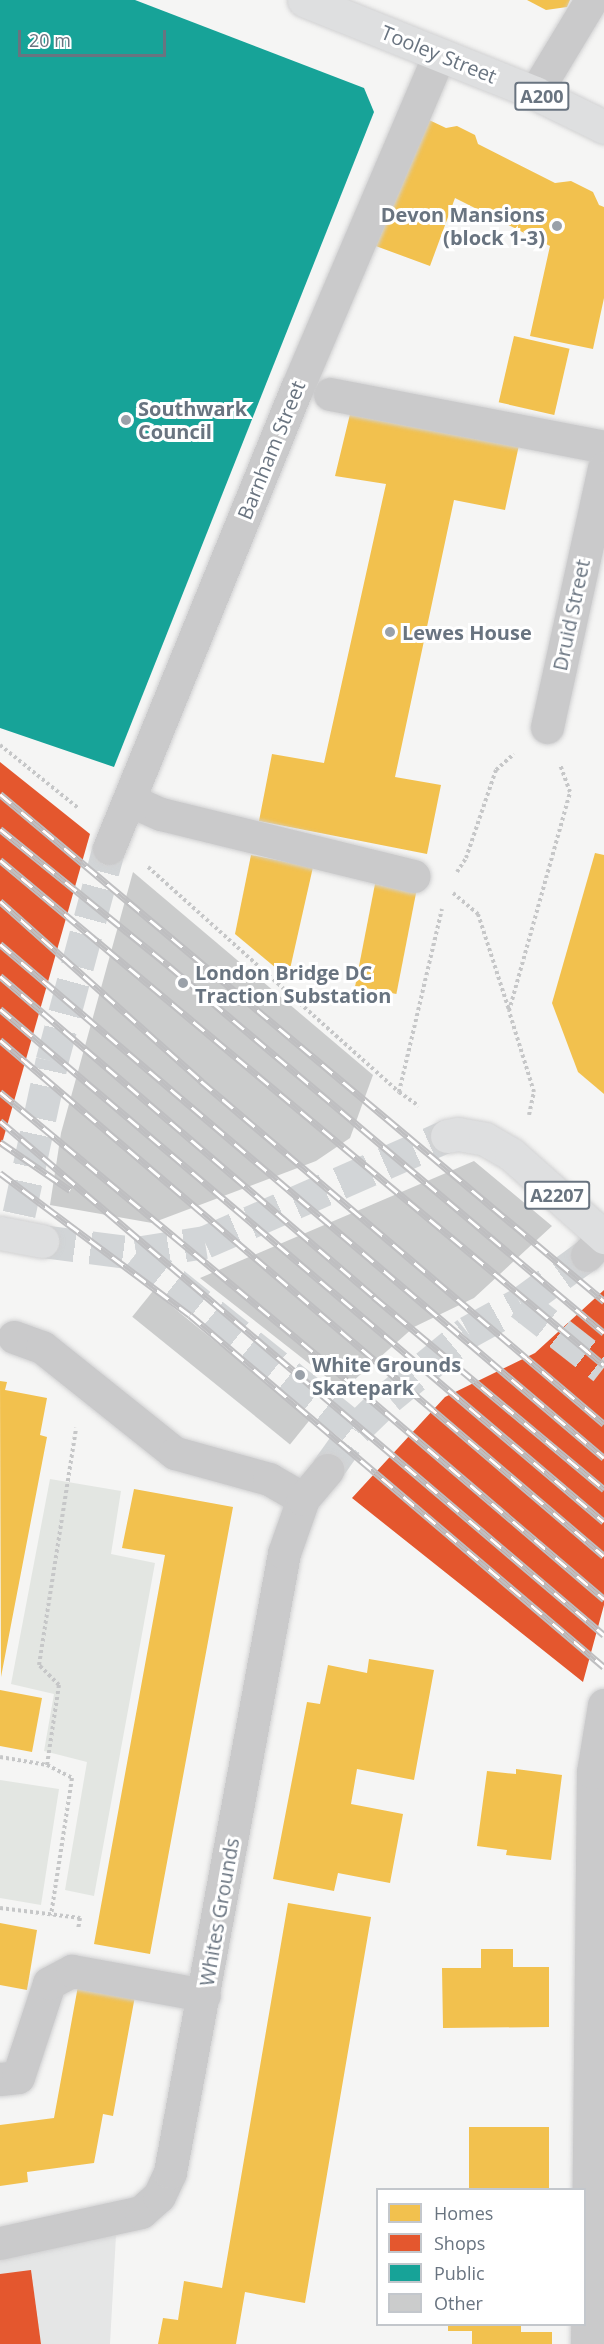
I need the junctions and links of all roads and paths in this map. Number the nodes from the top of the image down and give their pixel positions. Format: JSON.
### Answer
{"nodes":[{"id":1,"x":304,"y":0,"type":"edge"},
{"id":2,"x":591,"y":0,"type":"edge"},
{"id":3,"x":439,"y":55,"type":"junction"},
{"id":4,"x":535,"y":93,"type":"junction"},
{"id":5,"x":604,"y":127,"type":"edge"},
{"id":6,"x":330,"y":394,"type":"dead end"},
{"id":7,"x":604,"y":447,"type":"edge"},
{"id":8,"x":604,"y":468,"type":"edge"},
{"id":9,"x":547,"y":727,"type":"dead end"},
{"id":10,"x":0,"y":745,"type":"edge"},
{"id":11,"x":496,"y":770,"type":"dead end"},
{"id":12,"x":570,"y":792,"type":"dead end"},
{"id":13,"x":129,"y":800,"type":"junction"},
{"id":14,"x":112,"y":843,"type":"junction"},
{"id":15,"x":414,"y":876,"type":"joint"},
{"id":16,"x":447,"y":889,"type":"junction"},
{"id":17,"x":509,"y":1011,"type":"junction"},
{"id":18,"x":399,"y":1092,"type":"junction"},
{"id":19,"x":453,"y":1135,"type":"joint"},
{"id":20,"x":511,"y":1154,"type":"junction"},
{"id":21,"x":598,"y":1243,"type":"edge"},
{"id":22,"x":14,"y":1337,"type":"dead end"},
{"id":23,"x":93,"y":1386,"type":"junction"},
{"id":24,"x":327,"y":1470,"type":"tunnel mouth"},
{"id":25,"x":303,"y":1499,"type":"junction"},
{"id":26,"x":604,"y":1705,"type":"edge"},
{"id":27,"x":0,"y":1757,"type":"edge"},
{"id":28,"x":47,"y":1765,"type":"junction"},
{"id":29,"x":598,"y":1773,"type":"edge"},
{"id":30,"x":0,"y":1908,"type":"edge"},
{"id":31,"x":51,"y":1915,"type":"junction"},
{"id":32,"x":72,"y":1971,"type":"junction"},
{"id":33,"x":204,"y":1995,"type":"junction"},
{"id":34,"x":0,"y":2079,"type":"edge"},
{"id":35,"x":0,"y":2243,"type":"edge"},
{"id":36,"x":587,"y":2344,"type":"edge"}],
"edges":[{"from":1,"to":3,"type":"main road","name":"Tooley Street","number":"A200"},
{"from":2,"to":4,"type":"street"},
{"from":3,"to":4,"type":"main road","name":"Tooley Street","number":"A200"},
{"from":3,"to":13,"type":"street","name":"Barnham Street"},
{"from":4,"to":5,"type":"main road","name":"Tooley Street","number":"A200"},
{"from":6,"to":7,"type":"street"},
{"from":8,"to":9,"type":"street","name":"Druid Street"},
{"from":10,"to":14,"type":"path"},
{"from":11,"to":16,"type":"path"},
{"from":12,"to":17,"type":"path"},
{"from":13,"to":14,"type":"street","name":"Barnham Street"},
{"from":13,"to":15,"type":"street"},
{"from":14,"to":18,"type":"path"},
{"from":15,"to":16,"type":"path"},
{"from":16,"to":17,"type":"path"},
{"from":16,"to":18,"type":"path"},
{"from":17,"to":20,"type":"path"},
{"from":18,"to":19,"type":"path"},
{"from":19,"to":20,"type":"main road","number":"A2207"},
{"from":20,"to":21,"type":"main road","number":"A2207"},
{"from":22,"to":23,"type":"street"},
{"from":23,"to":25,"type":"street"},
{"from":23,"to":28,"type":"path"},
{"from":24,"to":25,"type":"street","name":"Whites Grounds"},
{"from":25,"to":33,"type":"street","name":"Whites Grounds"},
{"from":26,"to":29,"type":"street"},
{"from":27,"to":28,"type":"path"},
{"from":28,"to":31,"type":"path"},
{"from":29,"to":36,"type":"street"},
{"from":30,"to":31,"type":"path"},
{"from":31,"to":32,"type":"path"},
{"from":32,"to":33,"type":"street"},
{"from":32,"to":34,"type":"street"},
{"from":33,"to":35,"type":"street","name":"Whites Grounds"}]}
